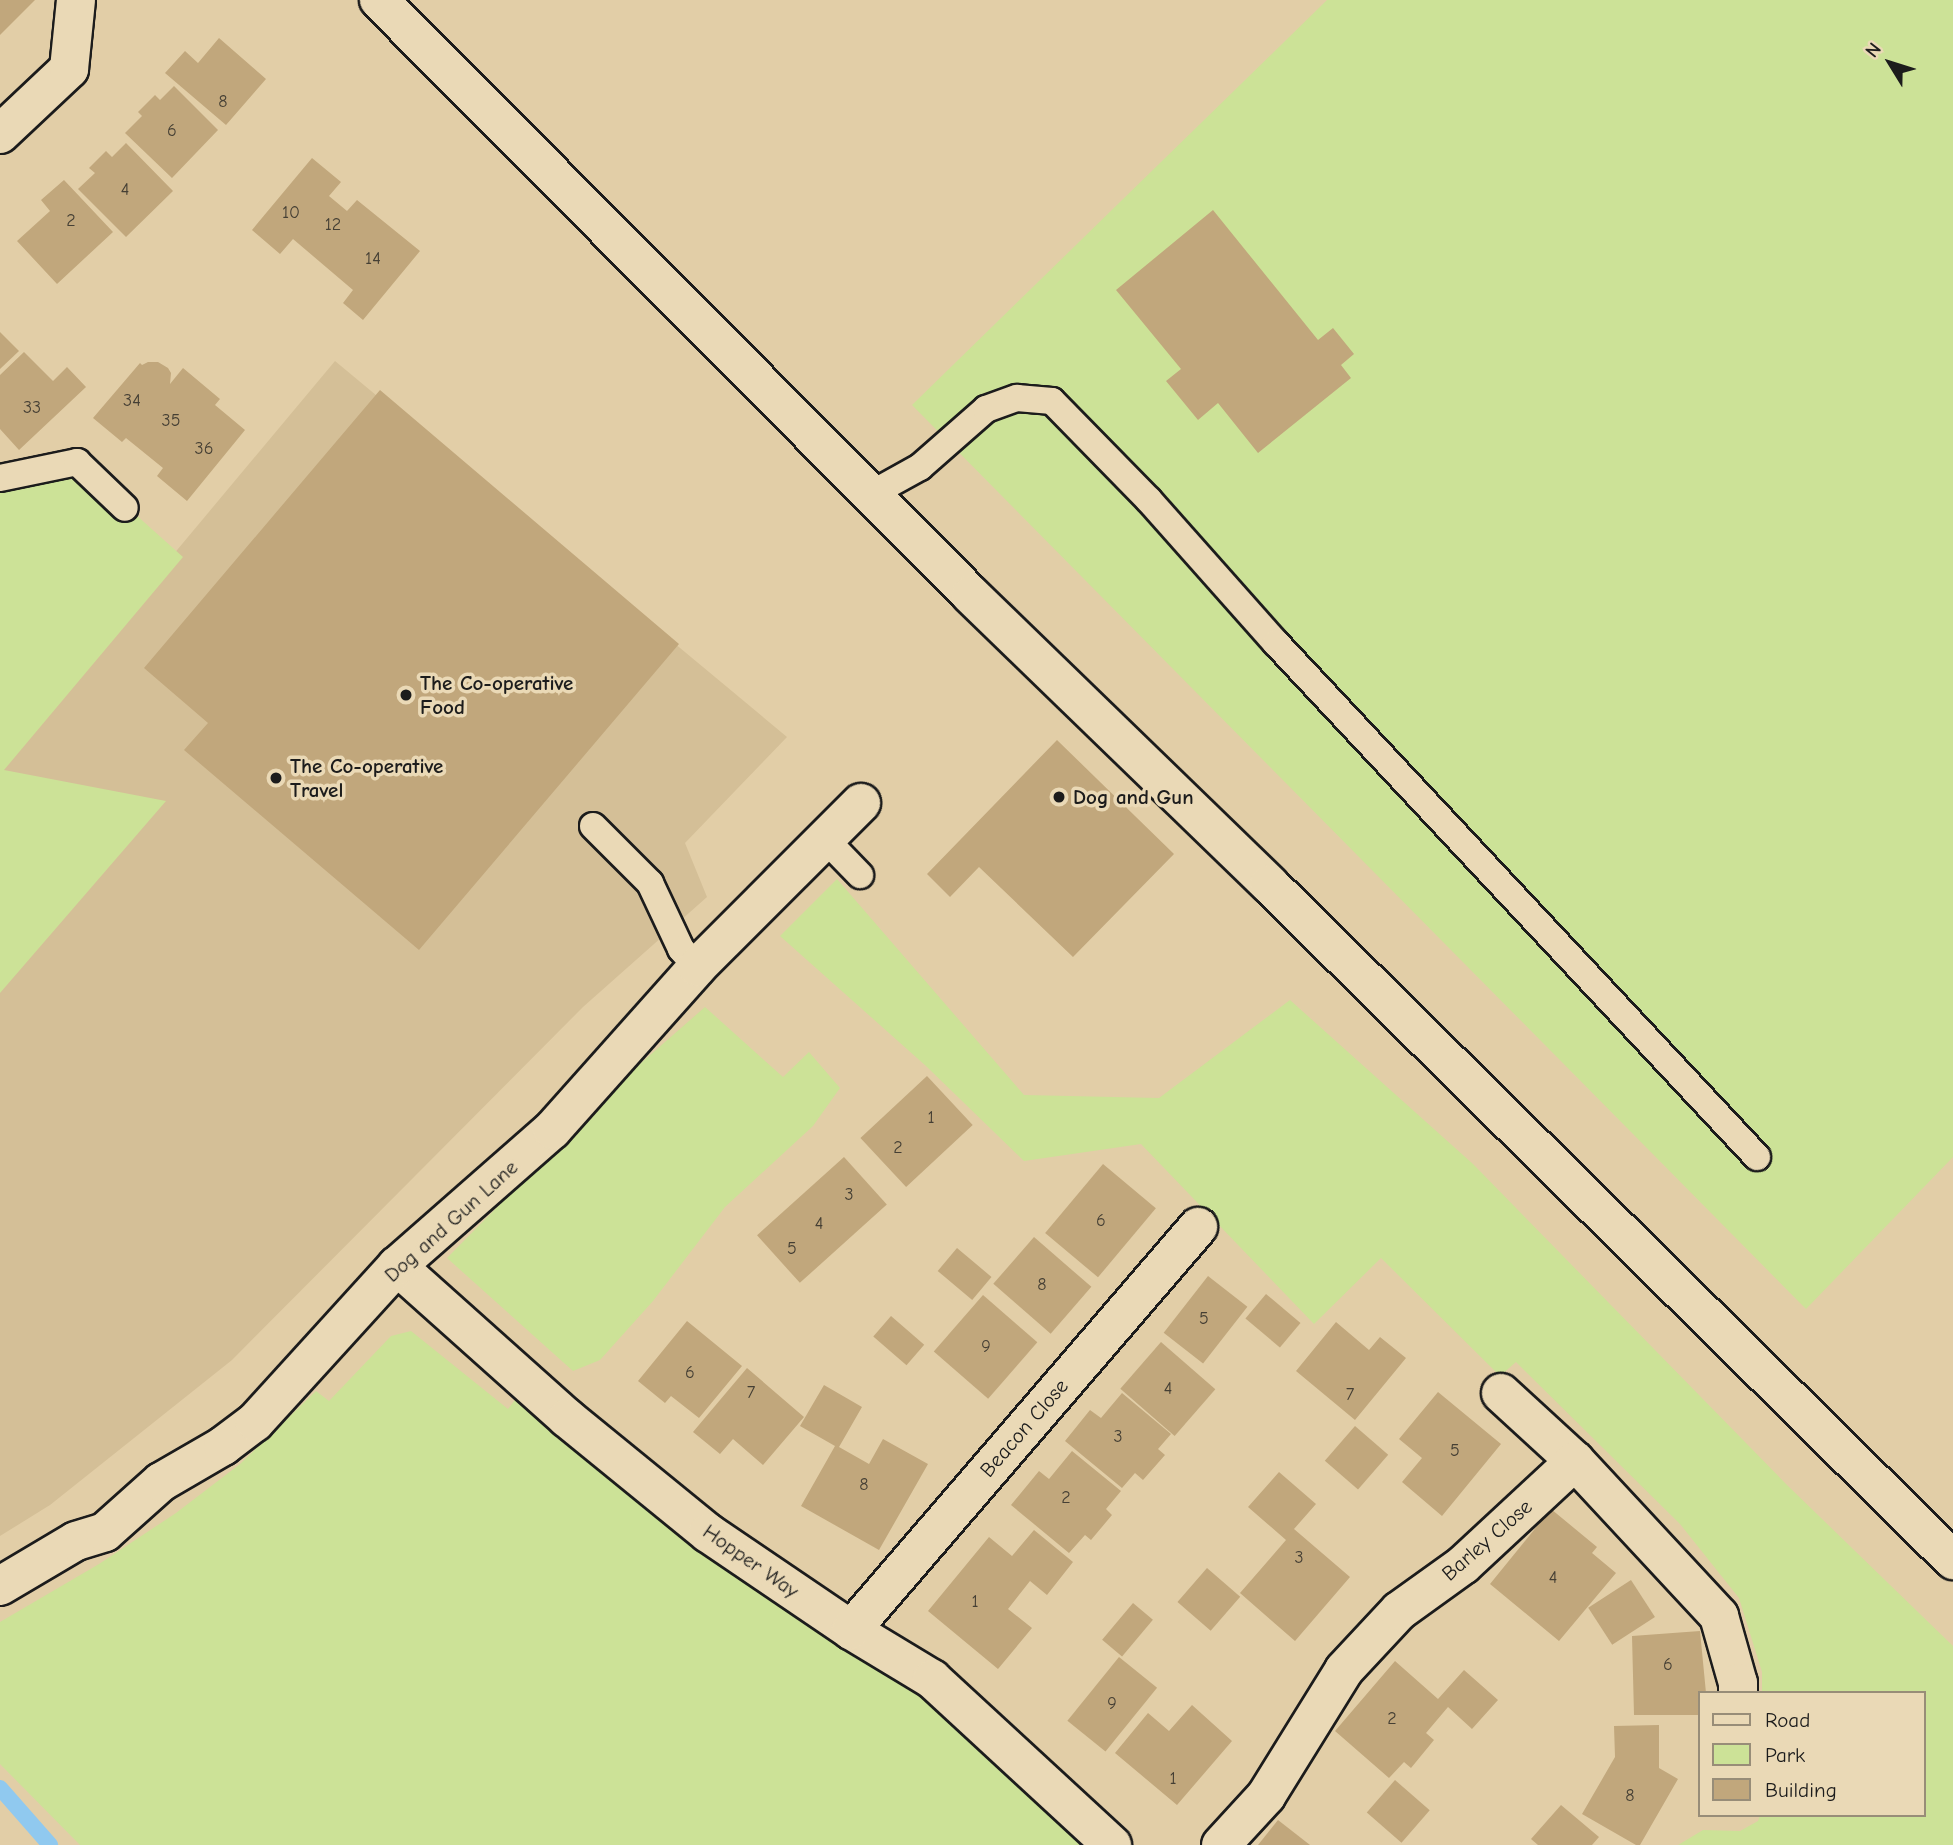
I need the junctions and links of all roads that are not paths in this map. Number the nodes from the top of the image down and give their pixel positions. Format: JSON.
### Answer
{"nodes":[{"id":1,"x":76,"y":0,"type":"edge"},
{"id":2,"x":379,"y":0,"type":"edge"},
{"id":3,"x":0,"y":134,"type":"edge"},
{"id":4,"x":0,"y":478,"type":"edge"},
{"id":5,"x":873,"y":493,"type":"junction"},
{"id":6,"x":125,"y":508,"type":"dead end"},
{"id":7,"x":861,"y":803,"type":"dead end"},
{"id":8,"x":593,"y":825,"type":"dead end"},
{"id":9,"x":826,"y":839,"type":"junction"},
{"id":10,"x":860,"y":875,"type":"dead end"},
{"id":11,"x":697,"y":967,"type":"junction"},
{"id":12,"x":1757,"y":1157,"type":"dead end"},
{"id":13,"x":1198,"y":1227,"type":"dead end"},
{"id":14,"x":397,"y":1266,"type":"junction"},
{"id":15,"x":1501,"y":1393,"type":"dead end"},
{"id":16,"x":1574,"y":1461,"type":"junction"},
{"id":17,"x":1953,"y":1560,"type":"edge"},
{"id":18,"x":0,"y":1586,"type":"edge"},
{"id":19,"x":850,"y":1630,"type":"junction"},
{"id":20,"x":1738,"y":1691,"type":"edge"},
{"id":21,"x":1112,"y":1845,"type":"edge"},
{"id":22,"x":1221,"y":1845,"type":"edge"}],
"edges":[{"from":1,"to":3,"type":"street"},
{"from":2,"to":5,"type":"street"},
{"from":4,"to":6,"type":"lane"},
{"from":5,"to":12,"type":"lane"},
{"from":5,"to":17,"type":"street"},
{"from":7,"to":9,"type":"street","name":"Dog and Gun Lane"},
{"from":8,"to":11,"type":"lane"},
{"from":9,"to":10,"type":"lane"},
{"from":9,"to":11,"type":"street","name":"Dog and Gun Lane"},
{"from":11,"to":14,"type":"street","name":"Dog and Gun Lane"},
{"from":13,"to":19,"type":"street","name":"Beacon Close"},
{"from":14,"to":18,"type":"street","name":"Dog and Gun Lane"},
{"from":14,"to":19,"type":"street","name":"Hopper Way"},
{"from":15,"to":16,"type":"street"},
{"from":16,"to":20,"type":"street"},
{"from":16,"to":22,"type":"street","name":"Barley Close"},
{"from":19,"to":21,"type":"street","name":"Hopper Way"}]}
